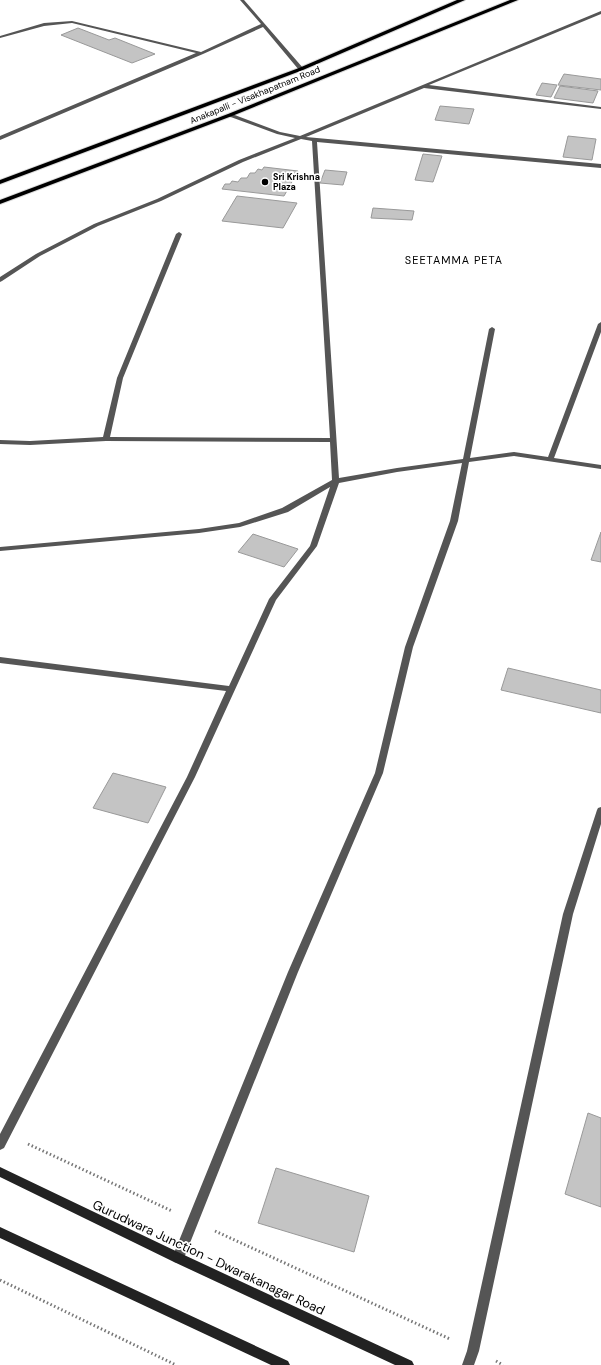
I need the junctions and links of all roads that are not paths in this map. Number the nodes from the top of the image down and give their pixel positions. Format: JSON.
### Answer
{"nodes":[{"id":1,"x":242,"y":0,"type":"edge"},
{"id":2,"x":462,"y":0,"type":"edge"},
{"id":3,"x":515,"y":0,"type":"edge"},
{"id":4,"x":601,"y":12,"type":"edge"},
{"id":5,"x":263,"y":25,"type":"junction"},
{"id":6,"x":0,"y":37,"type":"edge"},
{"id":7,"x":201,"y":53,"type":"junction"},
{"id":8,"x":301,"y":69,"type":"junction"},
{"id":9,"x":423,"y":86,"type":"junction"},
{"id":10,"x":601,"y":108,"type":"edge"},
{"id":11,"x":230,"y":115,"type":"junction"},
{"id":12,"x":301,"y":137,"type":"junction"},
{"id":13,"x":0,"y":138,"type":"edge"},
{"id":14,"x":314,"y":140,"type":"junction"},
{"id":15,"x":601,"y":166,"type":"edge"},
{"id":16,"x":0,"y":182,"type":"edge"},
{"id":17,"x":0,"y":202,"type":"edge"},
{"id":18,"x":179,"y":234,"type":"dead end"},
{"id":19,"x":0,"y":280,"type":"edge"},
{"id":20,"x":601,"y":324,"type":"edge"},
{"id":21,"x":492,"y":329,"type":"dead end"},
{"id":22,"x":106,"y":439,"type":"junction"},
{"id":23,"x":334,"y":440,"type":"junction"},
{"id":24,"x":0,"y":442,"type":"edge"},
{"id":25,"x":466,"y":460,"type":"junction"},
{"id":26,"x":550,"y":460,"type":"junction"},
{"id":27,"x":601,"y":468,"type":"edge"},
{"id":28,"x":336,"y":482,"type":"junction"},
{"id":29,"x":0,"y":549,"type":"edge"},
{"id":30,"x":0,"y":660,"type":"edge"},
{"id":31,"x":231,"y":689,"type":"junction"},
{"id":32,"x":601,"y":810,"type":"edge"},
{"id":33,"x":0,"y":1145,"type":"edge"},
{"id":34,"x":0,"y":1172,"type":"edge"},
{"id":35,"x":0,"y":1232,"type":"edge"},
{"id":36,"x":178,"y":1258,"type":"junction"},
{"id":37,"x":284,"y":1365,"type":"edge"},
{"id":38,"x":408,"y":1365,"type":"edge"},
{"id":39,"x":468,"y":1365,"type":"edge"}],
"edges":[{"from":1,"to":5,"type":"street"},
{"from":2,"to":8,"type":"main road","name":"Anakapalli - Visakhapatnam Road"},
{"from":3,"to":11,"type":"main road","name":"Anakapalli - Visakhapatnam Road"},
{"from":4,"to":9,"type":"street"},
{"from":5,"to":7,"type":"street"},
{"from":5,"to":8,"type":"street"},
{"from":6,"to":7,"type":"street"},
{"from":7,"to":13,"type":"street"},
{"from":8,"to":16,"type":"main road","name":"Anakapalli - Visakhapatnam Road"},
{"from":9,"to":10,"type":"street"},
{"from":9,"to":12,"type":"street"},
{"from":11,"to":12,"type":"street"},
{"from":11,"to":17,"type":"main road","name":"Anakapalli - Visakhapatnam Road"},
{"from":12,"to":14,"type":"street"},
{"from":12,"to":19,"type":"street"},
{"from":14,"to":15,"type":"street"},
{"from":14,"to":23,"type":"street"},
{"from":18,"to":22,"type":"street"},
{"from":20,"to":26,"type":"street"},
{"from":21,"to":25,"type":"street"},
{"from":22,"to":23,"type":"street"},
{"from":22,"to":24,"type":"street"},
{"from":23,"to":28,"type":"street"},
{"from":25,"to":26,"type":"street"},
{"from":25,"to":28,"type":"street"},
{"from":25,"to":36,"type":"street"},
{"from":26,"to":27,"type":"street"},
{"from":28,"to":29,"type":"street"},
{"from":28,"to":31,"type":"street"},
{"from":30,"to":31,"type":"street"},
{"from":31,"to":33,"type":"street"},
{"from":32,"to":39,"type":"street"},
{"from":34,"to":36,"type":"main road","name":"Gurudwara Junction - Dwarakanagar Road"},
{"from":35,"to":37,"type":"main road"},
{"from":36,"to":38,"type":"main road","name":"Gurudwara Junction - Dwarakanagar Road"}]}
